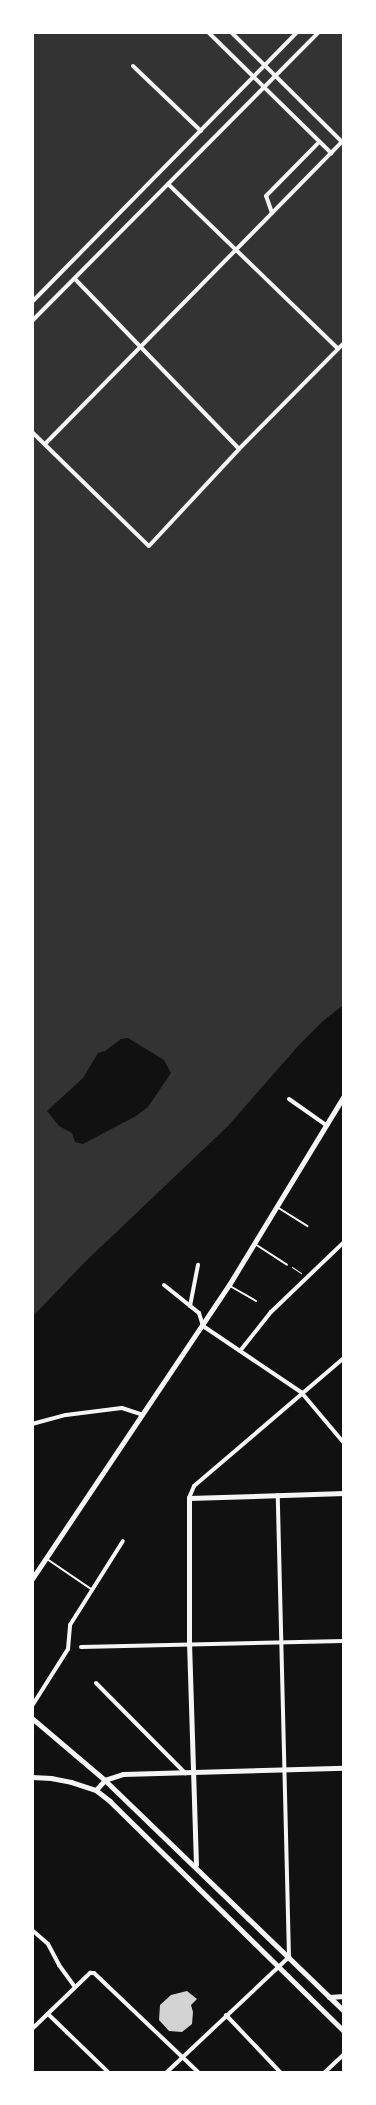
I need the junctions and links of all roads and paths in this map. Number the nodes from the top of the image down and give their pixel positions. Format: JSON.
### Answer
{"nodes":[{"id":1,"x":208,"y":32,"type":"edge"},
{"id":2,"x":232,"y":32,"type":"edge"},
{"id":3,"x":298,"y":32,"type":"edge"},
{"id":4,"x":319,"y":32,"type":"edge"},
{"id":5,"x":265,"y":65,"type":"junction"},
{"id":6,"x":133,"y":66,"type":"dead end"},
{"id":7,"x":276,"y":76,"type":"junction"},
{"id":8,"x":254,"y":77,"type":"junction"},
{"id":9,"x":264,"y":87,"type":"junction"},
{"id":10,"x":201,"y":131,"type":"junction"},
{"id":11,"x":343,"y":141,"type":"edge"},
{"id":12,"x":319,"y":142,"type":"junction"},
{"id":13,"x":330,"y":153,"type":"junction"},
{"id":14,"x":168,"y":184,"type":"junction"},
{"id":15,"x":272,"y":213,"type":"junction"},
{"id":16,"x":236,"y":249,"type":"junction"},
{"id":17,"x":74,"y":279,"type":"junction"},
{"id":18,"x":32,"y":302,"type":"edge"},
{"id":19,"x":32,"y":321,"type":"edge"},
{"id":20,"x":344,"y":343,"type":"edge"},
{"id":21,"x":140,"y":346,"type":"junction"},
{"id":22,"x":337,"y":348,"type":"junction"},
{"id":23,"x":32,"y":432,"type":"edge"},
{"id":24,"x":44,"y":444,"type":"junction"},
{"id":25,"x":239,"y":449,"type":"junction"},
{"id":26,"x":344,"y":1096,"type":"edge"},
{"id":27,"x":289,"y":1099,"type":"dead end"},
{"id":28,"x":326,"y":1125,"type":"junction"},
{"id":29,"x":276,"y":1206,"type":"junction"},
{"id":30,"x":307,"y":1226,"type":"dead end"},
{"id":31,"x":254,"y":1243,"type":"junction"},
{"id":32,"x":343,"y":1243,"type":"edge"},
{"id":33,"x":198,"y":1265,"type":"dead end"},
{"id":34,"x":287,"y":1265,"type":"joint"},
{"id":35,"x":308,"y":1277,"type":"junction"},
{"id":36,"x":164,"y":1285,"type":"dead end"},
{"id":37,"x":229,"y":1285,"type":"junction"},
{"id":38,"x":256,"y":1301,"type":"dead end"},
{"id":39,"x":190,"y":1306,"type":"junction"},
{"id":40,"x":203,"y":1326,"type":"junction"},
{"id":41,"x":240,"y":1351,"type":"junction"},
{"id":42,"x":344,"y":1358,"type":"edge"},
{"id":43,"x":301,"y":1392,"type":"junction"},
{"id":44,"x":143,"y":1415,"type":"junction"},
{"id":45,"x":32,"y":1424,"type":"edge"},
{"id":46,"x":344,"y":1443,"type":"edge"},
{"id":47,"x":344,"y":1493,"type":"edge"},
{"id":48,"x":278,"y":1495,"type":"junction"},
{"id":49,"x":189,"y":1498,"type":"junction"},
{"id":50,"x":123,"y":1541,"type":"dead end"},
{"id":51,"x":47,"y":1559,"type":"junction"},
{"id":52,"x":32,"y":1579,"type":"edge"},
{"id":53,"x":92,"y":1591,"type":"junction"},
{"id":54,"x":344,"y":1641,"type":"edge"},
{"id":55,"x":282,"y":1642,"type":"junction"},
{"id":56,"x":189,"y":1646,"type":"junction"},
{"id":57,"x":81,"y":1647,"type":"dead end"},
{"id":58,"x":96,"y":1683,"type":"dead end"},
{"id":59,"x":32,"y":1706,"type":"edge"},
{"id":60,"x":32,"y":1718,"type":"edge"},
{"id":61,"x":344,"y":1768,"type":"edge"},
{"id":62,"x":285,"y":1769,"type":"junction"},
{"id":63,"x":186,"y":1773,"type":"junction"},
{"id":64,"x":194,"y":1773,"type":"junction"},
{"id":65,"x":32,"y":1777,"type":"edge"},
{"id":66,"x":105,"y":1780,"type":"junction"},
{"id":67,"x":96,"y":1790,"type":"junction"},
{"id":68,"x":196,"y":1865,"type":"junction"},
{"id":69,"x":32,"y":1930,"type":"edge"},
{"id":70,"x":289,"y":1957,"type":"junction"},
{"id":71,"x":280,"y":1967,"type":"junction"},
{"id":72,"x":75,"y":1987,"type":"junction"},
{"id":73,"x":344,"y":1996,"type":"edge"},
{"id":74,"x":329,"y":1997,"type":"junction"},
{"id":75,"x":344,"y":2012,"type":"edge"},
{"id":76,"x":48,"y":2014,"type":"junction"},
{"id":77,"x":226,"y":2015,"type":"junction"},
{"id":78,"x":32,"y":2029,"type":"edge"},
{"id":79,"x":344,"y":2031,"type":"edge"},
{"id":80,"x":344,"y":2054,"type":"edge"},
{"id":81,"x":182,"y":2058,"type":"junction"},
{"id":82,"x":108,"y":2072,"type":"edge"},
{"id":83,"x":168,"y":2072,"type":"edge"},
{"id":84,"x":198,"y":2072,"type":"edge"},
{"id":85,"x":280,"y":2072,"type":"edge"},
{"id":86,"x":325,"y":2072,"type":"edge"}],
"edges":[{"from":1,"to":8,"type":"street"},
{"from":2,"to":5,"type":"street"},
{"from":3,"to":5,"type":"street"},
{"from":4,"to":7,"type":"street"},
{"from":5,"to":7,"type":"street"},
{"from":5,"to":8,"type":"street"},
{"from":6,"to":10,"type":"street"},
{"from":7,"to":9,"type":"street"},
{"from":7,"to":11,"type":"street"},
{"from":8,"to":9,"type":"street"},
{"from":8,"to":10,"type":"street"},
{"from":9,"to":12,"type":"street"},
{"from":9,"to":14,"type":"street"},
{"from":10,"to":18,"type":"street"},
{"from":11,"to":13,"type":"street"},
{"from":12,"to":13,"type":"street"},
{"from":12,"to":15,"type":"street"},
{"from":13,"to":15,"type":"street"},
{"from":14,"to":16,"type":"street"},
{"from":14,"to":17,"type":"street"},
{"from":15,"to":16,"type":"street"},
{"from":16,"to":21,"type":"street"},
{"from":16,"to":22,"type":"street"},
{"from":17,"to":19,"type":"street"},
{"from":17,"to":21,"type":"street"},
{"from":20,"to":22,"type":"street"},
{"from":21,"to":24,"type":"street"},
{"from":21,"to":25,"type":"street"},
{"from":22,"to":25,"type":"street"},
{"from":23,"to":24,"type":"street"},
{"from":24,"to":25,"type":"street"},
{"from":26,"to":28,"type":"street"},
{"from":27,"to":28,"type":"street"},
{"from":28,"to":29,"type":"street"},
{"from":29,"to":30,"type":"lane"},
{"from":29,"to":31,"type":"street"},
{"from":31,"to":34,"type":"lane"},
{"from":31,"to":37,"type":"street"},
{"from":32,"to":35,"type":"street"},
{"from":33,"to":39,"type":"street"},
{"from":34,"to":35,"type":"path"},
{"from":35,"to":41,"type":"street"},
{"from":36,"to":39,"type":"street"},
{"from":37,"to":38,"type":"lane"},
{"from":37,"to":40,"type":"street"},
{"from":39,"to":40,"type":"street"},
{"from":40,"to":41,"type":"street"},
{"from":40,"to":44,"type":"street"},
{"from":41,"to":43,"type":"street"},
{"from":42,"to":43,"type":"street"},
{"from":43,"to":46,"type":"street"},
{"from":43,"to":49,"type":"street"},
{"from":44,"to":45,"type":"street"},
{"from":44,"to":51,"type":"street"},
{"from":47,"to":48,"type":"street"},
{"from":48,"to":49,"type":"street"},
{"from":48,"to":55,"type":"street"},
{"from":49,"to":56,"type":"street"},
{"from":50,"to":53,"type":"street"},
{"from":51,"to":52,"type":"street"},
{"from":51,"to":53,"type":"lane"},
{"from":53,"to":59,"type":"street"},
{"from":54,"to":55,"type":"street"},
{"from":55,"to":56,"type":"street"},
{"from":55,"to":62,"type":"street"},
{"from":56,"to":57,"type":"street"},
{"from":56,"to":64,"type":"street"},
{"from":58,"to":63,"type":"street"},
{"from":60,"to":66,"type":"street"},
{"from":61,"to":62,"type":"street"},
{"from":62,"to":64,"type":"street"},
{"from":62,"to":70,"type":"street"},
{"from":63,"to":64,"type":"street"},
{"from":63,"to":66,"type":"street"},
{"from":64,"to":68,"type":"street"},
{"from":65,"to":67,"type":"street"},
{"from":66,"to":67,"type":"street"},
{"from":66,"to":68,"type":"street"},
{"from":67,"to":71,"type":"street"},
{"from":68,"to":70,"type":"street"},
{"from":69,"to":72,"type":"street"},
{"from":70,"to":71,"type":"street"},
{"from":70,"to":74,"type":"street"},
{"from":71,"to":77,"type":"street"},
{"from":71,"to":79,"type":"street"},
{"from":72,"to":76,"type":"street"},
{"from":72,"to":81,"type":"street"},
{"from":73,"to":74,"type":"street"},
{"from":74,"to":75,"type":"street"},
{"from":76,"to":78,"type":"street"},
{"from":76,"to":82,"type":"street"},
{"from":77,"to":81,"type":"street"},
{"from":77,"to":85,"type":"street"},
{"from":80,"to":86,"type":"street"},
{"from":81,"to":83,"type":"street"},
{"from":81,"to":84,"type":"street"}]}
